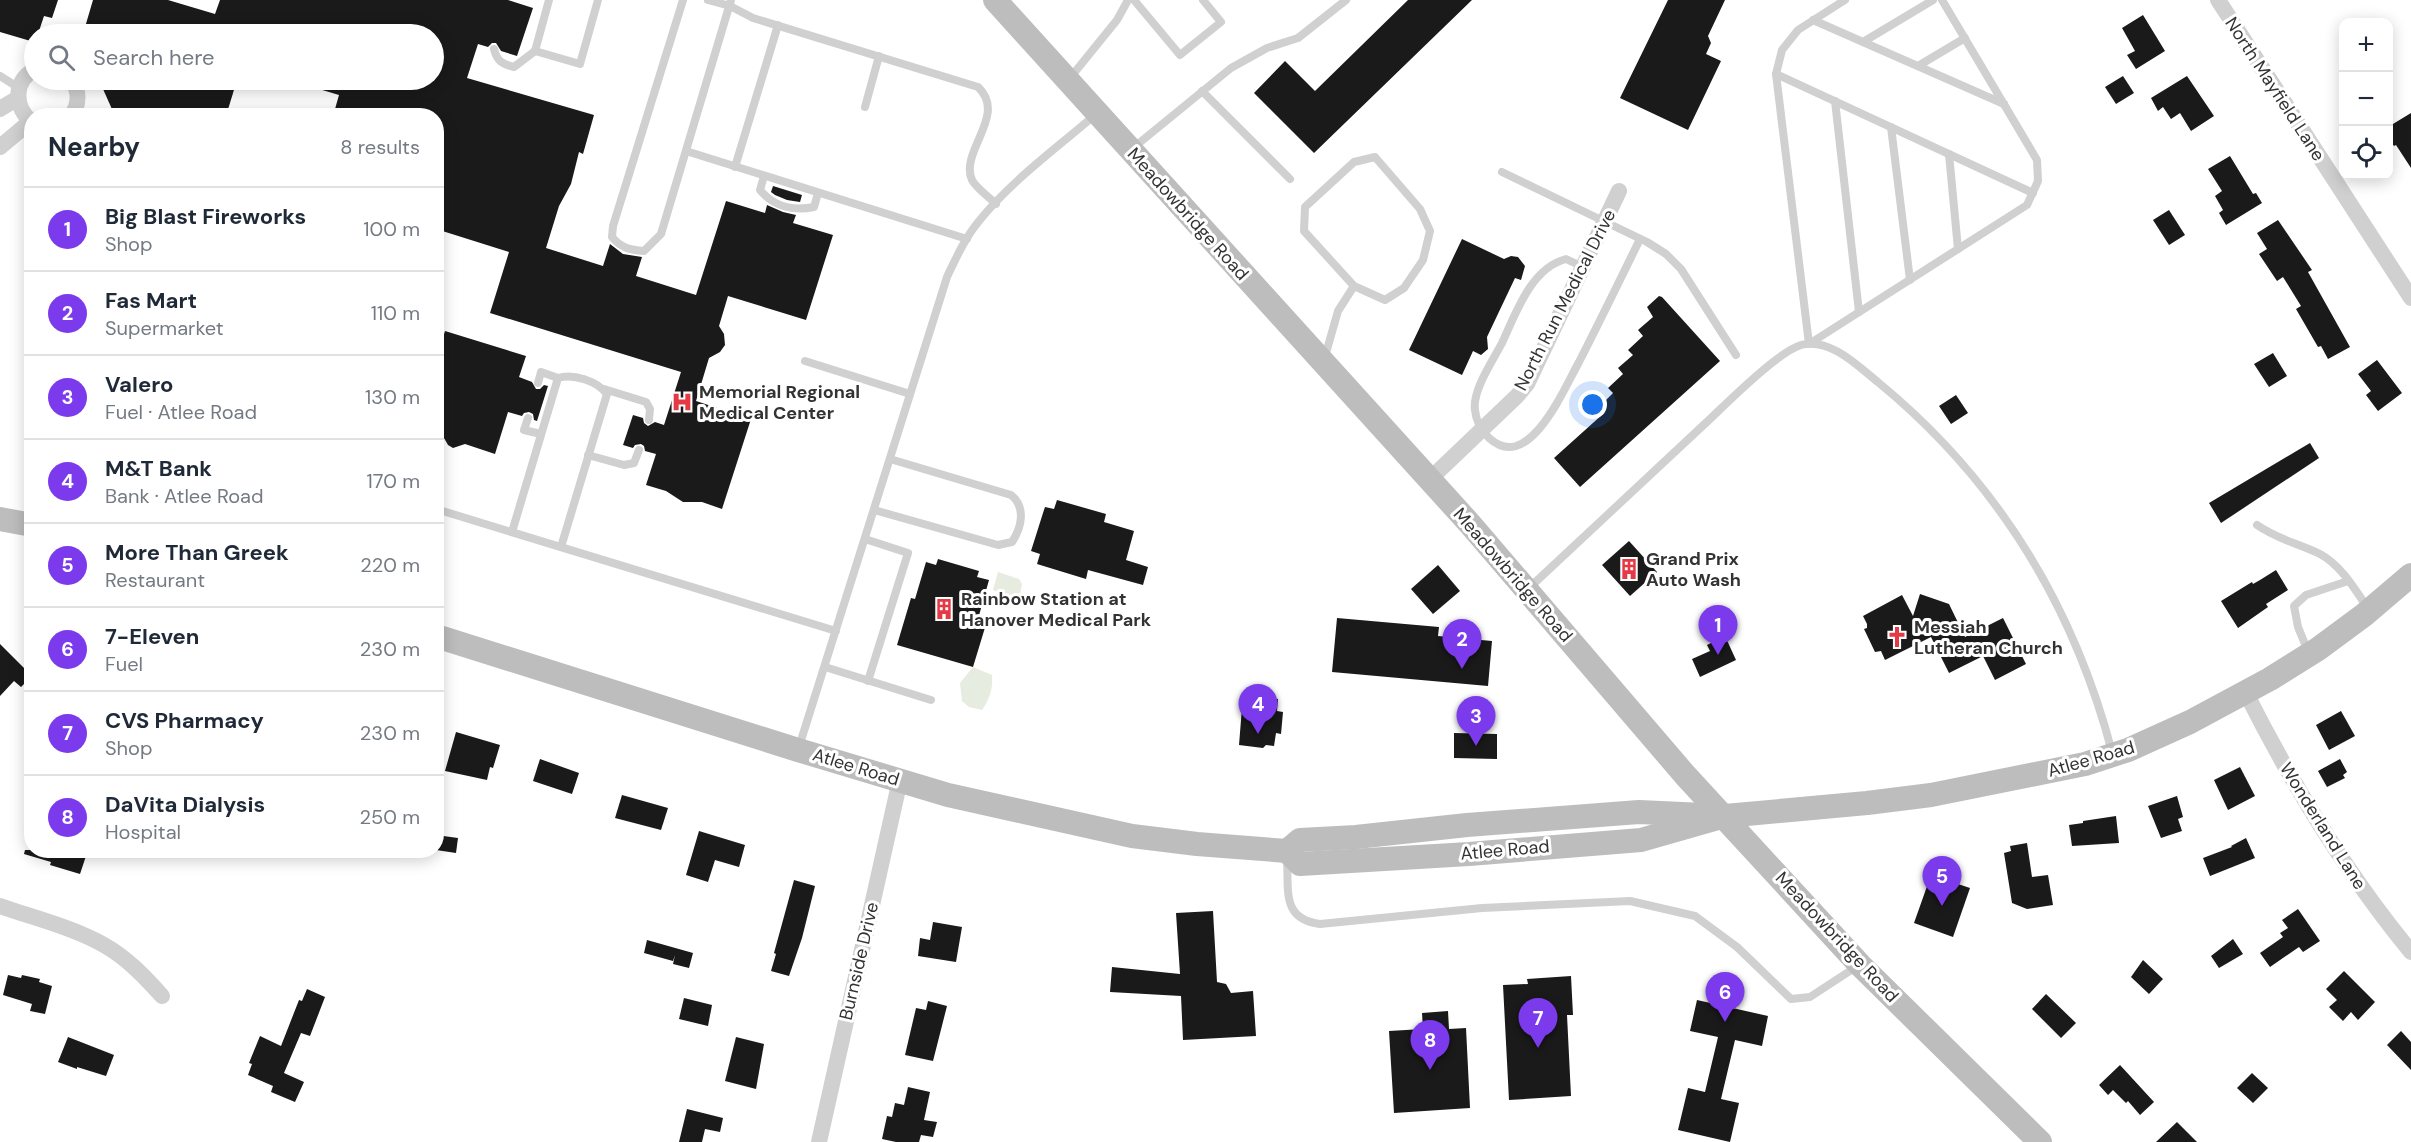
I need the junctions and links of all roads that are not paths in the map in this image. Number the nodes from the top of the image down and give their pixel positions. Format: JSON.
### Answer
{"nodes":[{"id":1,"x":549,"y":0,"type":"edge"},
{"id":2,"x":598,"y":0,"type":"edge"},
{"id":3,"x":684,"y":0,"type":"edge"},
{"id":4,"x":708,"y":0,"type":"edge"},
{"id":5,"x":995,"y":0,"type":"edge"},
{"id":6,"x":1128,"y":0,"type":"edge"},
{"id":7,"x":1134,"y":0,"type":"edge"},
{"id":8,"x":1203,"y":0,"type":"edge"},
{"id":9,"x":1346,"y":0,"type":"edge"},
{"id":10,"x":1845,"y":0,"type":"edge"},
{"id":11,"x":1933,"y":0,"type":"edge"},
{"id":12,"x":1942,"y":0,"type":"edge"},
{"id":13,"x":2218,"y":0,"type":"edge"},
{"id":14,"x":730,"y":3,"type":"edge"},
{"id":15,"x":1813,"y":20,"type":"junction"},
{"id":16,"x":778,"y":25,"type":"junction"},
{"id":17,"x":1965,"y":38,"type":"junction"},
{"id":18,"x":1863,"y":42,"type":"junction"},
{"id":19,"x":494,"y":49,"type":"dead end"},
{"id":20,"x":535,"y":51,"type":"junction"},
{"id":21,"x":879,"y":56,"type":"junction"},
{"id":22,"x":1918,"y":66,"type":"junction"},
{"id":23,"x":1776,"y":74,"type":"junction"},
{"id":24,"x":0,"y":76,"type":"edge"},
{"id":25,"x":24,"y":78,"type":"edge"},
{"id":26,"x":1067,"y":81,"type":"junction"},
{"id":27,"x":77,"y":90,"type":"edge"},
{"id":28,"x":1202,"y":91,"type":"junction"},
{"id":29,"x":18,"y":93,"type":"junction"},
{"id":30,"x":1835,"y":101,"type":"junction"},
{"id":31,"x":2004,"y":104,"type":"junction"},
{"id":32,"x":865,"y":107,"type":"dead end"},
{"id":33,"x":74,"y":108,"type":"edge"},
{"id":34,"x":0,"y":109,"type":"edge"},
{"id":35,"x":1097,"y":114,"type":"junction"},
{"id":36,"x":24,"y":115,"type":"edge"},
{"id":37,"x":24,"y":127,"type":"edge"},
{"id":38,"x":1891,"y":127,"type":"junction"},
{"id":39,"x":0,"y":147,"type":"edge"},
{"id":40,"x":1130,"y":150,"type":"junction"},
{"id":41,"x":686,"y":152,"type":"junction"},
{"id":42,"x":1949,"y":154,"type":"junction"},
{"id":43,"x":735,"y":167,"type":"junction"},
{"id":44,"x":1502,"y":172,"type":"dead end"},
{"id":45,"x":764,"y":176,"type":"junction"},
{"id":46,"x":1290,"y":179,"type":"dead end"},
{"id":47,"x":1619,"y":191,"type":"dead end"},
{"id":48,"x":2033,"y":192,"type":"junction"},
{"id":49,"x":818,"y":193,"type":"junction"},
{"id":50,"x":996,"y":204,"type":"junction"},
{"id":51,"x":1605,"y":221,"type":"junction"},
{"id":52,"x":967,"y":239,"type":"junction"},
{"id":53,"x":1640,"y":239,"type":"junction"},
{"id":54,"x":1958,"y":249,"type":"junction"},
{"id":55,"x":1583,"y":267,"type":"junction"},
{"id":56,"x":1910,"y":280,"type":"junction"},
{"id":57,"x":1354,"y":286,"type":"junction"},
{"id":58,"x":2411,"y":298,"type":"edge"},
{"id":59,"x":1859,"y":312,"type":"junction"},
{"id":60,"x":1809,"y":344,"type":"junction"},
{"id":61,"x":1736,"y":355,"type":"dead end"},
{"id":62,"x":805,"y":361,"type":"dead end"},
{"id":63,"x":1323,"y":363,"type":"junction"},
{"id":64,"x":558,"y":378,"type":"junction"},
{"id":65,"x":538,"y":383,"type":"dead end"},
{"id":66,"x":604,"y":389,"type":"junction"},
{"id":67,"x":910,"y":394,"type":"junction"},
{"id":68,"x":528,"y":418,"type":"dead end"},
{"id":69,"x":649,"y":420,"type":"dead end"},
{"id":70,"x":1481,"y":430,"type":"junction"},
{"id":71,"x":541,"y":434,"type":"junction"},
{"id":72,"x":639,"y":450,"type":"dead end"},
{"id":73,"x":588,"y":455,"type":"junction"},
{"id":74,"x":890,"y":459,"type":"junction"},
{"id":75,"x":1429,"y":480,"type":"junction"},
{"id":76,"x":874,"y":510,"type":"junction"},
{"id":77,"x":444,"y":511,"type":"edge"},
{"id":78,"x":0,"y":519,"type":"edge"},
{"id":79,"x":24,"y":524,"type":"edge"},
{"id":80,"x":2258,"y":525,"type":"dead end"},
{"id":81,"x":512,"y":532,"type":"junction"},
{"id":82,"x":865,"y":539,"type":"junction"},
{"id":83,"x":561,"y":547,"type":"junction"},
{"id":84,"x":2411,"y":575,"type":"edge"},
{"id":85,"x":2348,"y":581,"type":"junction"},
{"id":86,"x":1527,"y":590,"type":"junction"},
{"id":87,"x":2370,"y":610,"type":"junction"},
{"id":88,"x":836,"y":631,"type":"junction"},
{"id":89,"x":444,"y":639,"type":"edge"},
{"id":90,"x":2309,"y":654,"type":"junction"},
{"id":91,"x":825,"y":667,"type":"junction"},
{"id":92,"x":868,"y":681,"type":"junction"},
{"id":93,"x":2246,"y":693,"type":"junction"},
{"id":94,"x":931,"y":700,"type":"dead end"},
{"id":95,"x":798,"y":750,"type":"junction"},
{"id":96,"x":2112,"y":756,"type":"junction"},
{"id":97,"x":900,"y":780,"type":"junction"},
{"id":98,"x":1725,"y":816,"type":"junction"},
{"id":99,"x":1287,"y":850,"type":"junction"},
{"id":100,"x":0,"y":906,"type":"edge"},
{"id":101,"x":2411,"y":952,"type":"edge"},
{"id":102,"x":1860,"y":965,"type":"junction"},
{"id":103,"x":162,"y":996,"type":"dead end"},
{"id":104,"x":819,"y":1142,"type":"edge"},
{"id":105,"x":2040,"y":1142,"type":"edge"}],
"edges":[{"from":1,"to":20,"type":"lane"},
{"from":2,"to":20,"type":"lane"},
{"from":3,"to":41,"type":"lane"},
{"from":4,"to":14,"type":"lane"},
{"from":5,"to":26,"type":"main road","name":"Meadowbridge Road"},
{"from":6,"to":26,"type":"lane"},
{"from":7,"to":8,"type":"lane"},
{"from":9,"to":28,"type":"lane"},
{"from":10,"to":15,"type":"lane"},
{"from":11,"to":18,"type":"lane"},
{"from":12,"to":17,"type":"lane"},
{"from":13,"to":58,"type":"street","name":"North Mayfield Lane"},
{"from":14,"to":16,"type":"lane"},
{"from":14,"to":41,"type":"lane"},
{"from":15,"to":18,"type":"lane"},
{"from":15,"to":23,"type":"lane"},
{"from":16,"to":21,"type":"lane"},
{"from":16,"to":43,"type":"lane"},
{"from":17,"to":22,"type":"lane"},
{"from":17,"to":31,"type":"lane"},
{"from":18,"to":22,"type":"lane"},
{"from":19,"to":20,"type":"lane"},
{"from":21,"to":32,"type":"lane"},
{"from":21,"to":50,"type":"lane"},
{"from":22,"to":31,"type":"lane"},
{"from":23,"to":30,"type":"lane"},
{"from":23,"to":60,"type":"lane"},
{"from":24,"to":29,"type":"lane"},
{"from":25,"to":29,"type":"street"},
{"from":26,"to":35,"type":"main road","name":"Meadowbridge Road"},
{"from":27,"to":33,"type":"street"},
{"from":28,"to":40,"type":"lane"},
{"from":28,"to":46,"type":"lane"},
{"from":29,"to":34,"type":"street"},
{"from":29,"to":36,"type":"street"},
{"from":30,"to":38,"type":"lane"},
{"from":30,"to":59,"type":"lane"},
{"from":31,"to":48,"type":"lane"},
{"from":35,"to":40,"type":"main road","name":"Meadowbridge Road"},
{"from":35,"to":50,"type":"lane"},
{"from":37,"to":39,"type":"street"},
{"from":38,"to":42,"type":"lane"},
{"from":38,"to":56,"type":"lane"},
{"from":40,"to":63,"type":"main road","name":"Meadowbridge Road"},
{"from":41,"to":43,"type":"lane"},
{"from":42,"to":48,"type":"lane"},
{"from":42,"to":54,"type":"lane"},
{"from":43,"to":45,"type":"lane"},
{"from":44,"to":51,"type":"lane"},
{"from":45,"to":49,"type":"lane"},
{"from":45,"to":49,"type":"lane"},
{"from":47,"to":51,"type":"street","name":"North Run Medical Drive"},
{"from":48,"to":54,"type":"lane"},
{"from":49,"to":52,"type":"lane"},
{"from":50,"to":52,"type":"lane"},
{"from":51,"to":53,"type":"lane"},
{"from":51,"to":55,"type":"street","name":"North Run Medical Drive"},
{"from":52,"to":67,"type":"lane"},
{"from":53,"to":61,"type":"lane"},
{"from":53,"to":70,"type":"lane"},
{"from":54,"to":56,"type":"lane"},
{"from":55,"to":70,"type":"street","name":"North Run Medical Drive"},
{"from":55,"to":70,"type":"lane"},
{"from":56,"to":59,"type":"lane"},
{"from":57,"to":57,"type":"lane"},
{"from":57,"to":63,"type":"lane"},
{"from":59,"to":60,"type":"lane"},
{"from":60,"to":86,"type":"lane"},
{"from":60,"to":96,"type":"lane"},
{"from":62,"to":67,"type":"lane"},
{"from":63,"to":75,"type":"main road","name":"Meadowbridge Road"},
{"from":64,"to":65,"type":"lane"},
{"from":64,"to":66,"type":"lane"},
{"from":64,"to":71,"type":"lane"},
{"from":66,"to":69,"type":"lane"},
{"from":66,"to":73,"type":"lane"},
{"from":67,"to":74,"type":"lane"},
{"from":68,"to":71,"type":"lane"},
{"from":70,"to":75,"type":"street","name":"North Run Medical Drive"},
{"from":71,"to":81,"type":"lane"},
{"from":72,"to":73,"type":"lane"},
{"from":73,"to":83,"type":"lane"},
{"from":74,"to":76,"type":"lane"},
{"from":74,"to":76,"type":"lane"},
{"from":75,"to":86,"type":"main road","name":"Meadowbridge Road"},
{"from":76,"to":82,"type":"lane"},
{"from":77,"to":81,"type":"lane"},
{"from":78,"to":79,"type":"main road"},
{"from":80,"to":85,"type":"lane"},
{"from":81,"to":83,"type":"lane"},
{"from":82,"to":88,"type":"lane"},
{"from":82,"to":92,"type":"lane"},
{"from":83,"to":88,"type":"lane"},
{"from":84,"to":87,"type":"main road","name":"Atlee Road"},
{"from":85,"to":87,"type":"lane"},
{"from":85,"to":90,"type":"lane"},
{"from":86,"to":98,"type":"main road","name":"Meadowbridge Road"},
{"from":87,"to":90,"type":"main road","name":"Atlee Road"},
{"from":88,"to":91,"type":"lane"},
{"from":89,"to":95,"type":"main road","name":"Atlee Road"},
{"from":90,"to":93,"type":"main road","name":"Atlee Road"},
{"from":91,"to":92,"type":"lane"},
{"from":91,"to":95,"type":"lane"},
{"from":92,"to":94,"type":"lane"},
{"from":93,"to":96,"type":"main road","name":"Atlee Road"},
{"from":93,"to":101,"type":"street","name":"Wonderland Lane"},
{"from":95,"to":97,"type":"main road","name":"Atlee Road"},
{"from":96,"to":98,"type":"main road","name":"Atlee Road"},
{"from":97,"to":99,"type":"main road","name":"Atlee Road"},
{"from":97,"to":104,"type":"street","name":"Burnside Drive"},
{"from":98,"to":99,"type":"main road","name":"Atlee Road"},
{"from":98,"to":102,"type":"main road","name":"Meadowbridge Road"},
{"from":99,"to":102,"type":"lane"},
{"from":100,"to":103,"type":"street"},
{"from":102,"to":105,"type":"main road","name":"Meadowbridge Road"}]}
